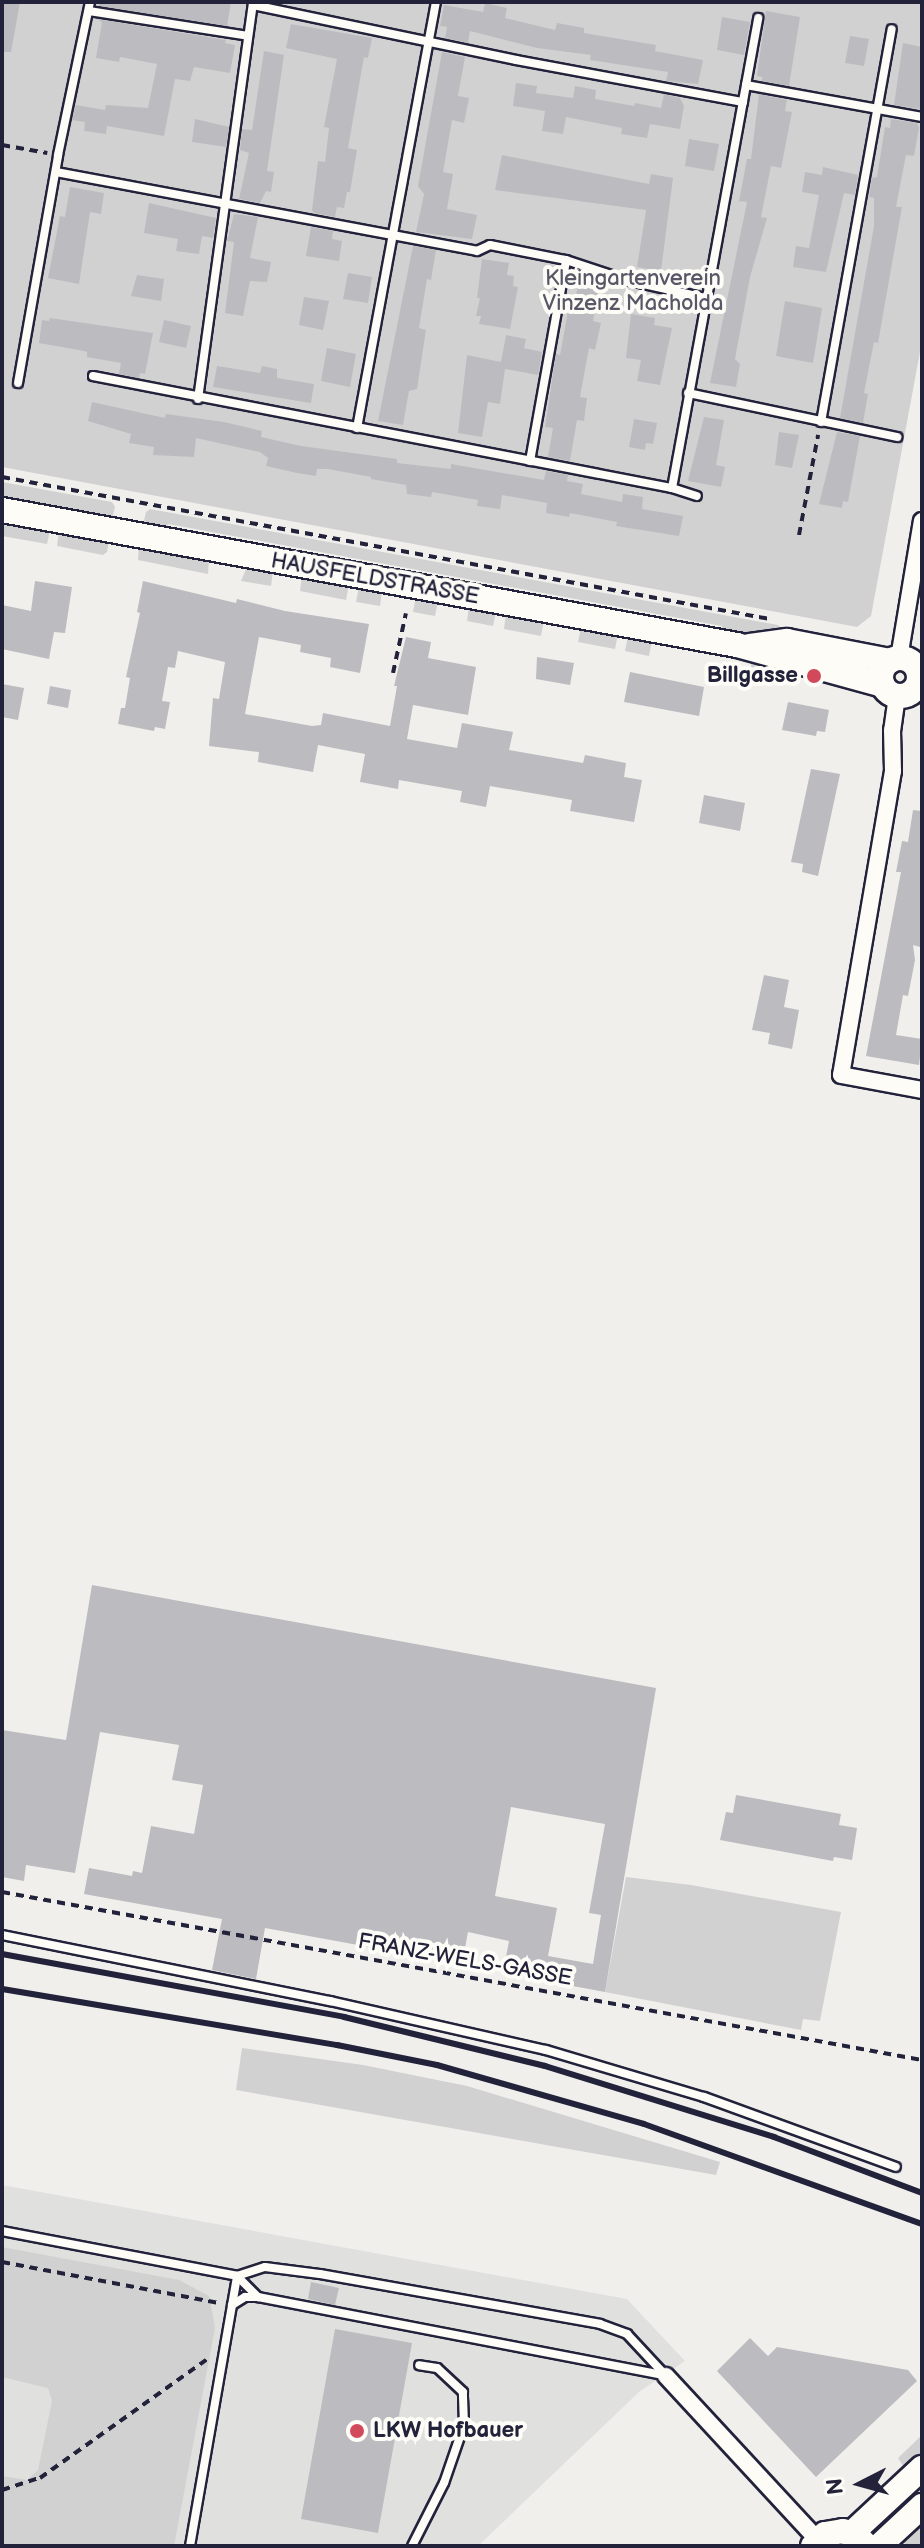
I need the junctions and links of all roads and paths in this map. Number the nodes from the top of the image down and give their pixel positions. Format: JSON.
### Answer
{"nodes":[{"id":1,"x":436,"y":2,"type":"edge"},
{"id":2,"x":253,"y":3,"type":"edge"},
{"id":3,"x":89,"y":6,"type":"edge"},
{"id":4,"x":758,"y":18,"type":"dead end"},
{"id":5,"x":892,"y":29,"type":"dead end"},
{"id":6,"x":248,"y":36,"type":"junction"},
{"id":7,"x":430,"y":39,"type":"junction"},
{"id":8,"x":746,"y":85,"type":"junction"},
{"id":9,"x":743,"y":102,"type":"junction"},
{"id":10,"x":877,"y":109,"type":"junction"},
{"id":11,"x":922,"y":117,"type":"edge"},
{"id":12,"x":2,"y":145,"type":"edge"},
{"id":13,"x":58,"y":155,"type":"junction"},
{"id":14,"x":56,"y":172,"type":"junction"},
{"id":15,"x":224,"y":203,"type":"junction"},
{"id":16,"x":394,"y":234,"type":"junction"},
{"id":17,"x":566,"y":260,"type":"junction"},
{"id":18,"x":705,"y":298,"type":"junction"},
{"id":19,"x":93,"y":376,"type":"dead end"},
{"id":20,"x":18,"y":383,"type":"dead end"},
{"id":21,"x":688,"y":393,"type":"junction"},
{"id":22,"x":198,"y":399,"type":"junction"},
{"id":23,"x":821,"y":422,"type":"junction"},
{"id":24,"x":357,"y":428,"type":"junction"},
{"id":25,"x":897,"y":437,"type":"dead end"},
{"id":26,"x":530,"y":461,"type":"junction"},
{"id":27,"x":2,"y":477,"type":"edge"},
{"id":28,"x":672,"y":488,"type":"junction"},
{"id":29,"x":697,"y":496,"type":"dead end"},
{"id":30,"x":2,"y":510,"type":"edge"},
{"id":31,"x":922,"y":521,"type":"edge"},
{"id":32,"x":799,"y":535,"type":"dead end"},
{"id":33,"x":406,"y":613,"type":"dead end"},
{"id":34,"x":780,"y":621,"type":"dead end"},
{"id":35,"x":393,"y":673,"type":"dead end"},
{"id":36,"x":905,"y":677,"type":"edge"},
{"id":37,"x":922,"y":1090,"type":"edge"},
{"id":38,"x":2,"y":1892,"type":"edge"},
{"id":39,"x":2,"y":1935,"type":"edge"},
{"id":40,"x":922,"y":2060,"type":"edge"},
{"id":41,"x":896,"y":2167,"type":"dead end"},
{"id":42,"x":2,"y":2231,"type":"edge"},
{"id":43,"x":2,"y":2262,"type":"edge"},
{"id":44,"x":237,"y":2276,"type":"junction"},
{"id":45,"x":258,"y":2297,"type":"junction"},
{"id":46,"x":232,"y":2305,"type":"junction"},
{"id":47,"x":225,"y":2346,"type":"junction"},
{"id":48,"x":419,"y":2365,"type":"dead end"},
{"id":49,"x":666,"y":2376,"type":"junction"},
{"id":50,"x":922,"y":2468,"type":"edge"},
{"id":51,"x":2,"y":2490,"type":"edge"},
{"id":52,"x":922,"y":2506,"type":"edge"},
{"id":53,"x":860,"y":2540,"type":"edge"},
{"id":54,"x":815,"y":2543,"type":"edge"},
{"id":55,"x":190,"y":2546,"type":"edge"},
{"id":56,"x":412,"y":2546,"type":"edge"},
{"id":57,"x":879,"y":2546,"type":"edge"}],
"edges":[{"from":1,"to":7,"type":"lane"},
{"from":2,"to":6,"type":"lane"},
{"from":2,"to":7,"type":"lane"},
{"from":3,"to":6,"type":"lane"},
{"from":3,"to":13,"type":"lane"},
{"from":4,"to":8,"type":"lane"},
{"from":5,"to":10,"type":"lane"},
{"from":6,"to":15,"type":"lane"},
{"from":7,"to":9,"type":"lane"},
{"from":7,"to":16,"type":"lane"},
{"from":8,"to":9,"type":"lane"},
{"from":8,"to":10,"type":"lane"},
{"from":9,"to":18,"type":"lane"},
{"from":10,"to":11,"type":"lane"},
{"from":10,"to":23,"type":"lane"},
{"from":12,"to":13,"type":"path"},
{"from":13,"to":14,"type":"lane"},
{"from":14,"to":15,"type":"lane"},
{"from":14,"to":20,"type":"lane"},
{"from":15,"to":16,"type":"lane"},
{"from":15,"to":22,"type":"lane"},
{"from":16,"to":17,"type":"lane"},
{"from":16,"to":24,"type":"lane"},
{"from":17,"to":18,"type":"lane"},
{"from":17,"to":26,"type":"lane"},
{"from":18,"to":21,"type":"lane"},
{"from":19,"to":22,"type":"lane"},
{"from":21,"to":23,"type":"lane"},
{"from":21,"to":28,"type":"lane"},
{"from":22,"to":24,"type":"lane"},
{"from":23,"to":25,"type":"lane"},
{"from":23,"to":32,"type":"path"},
{"from":24,"to":26,"type":"lane"},
{"from":26,"to":28,"type":"lane"},
{"from":27,"to":34,"type":"path"},
{"from":28,"to":29,"type":"lane"},
{"from":30,"to":36,"type":"street","name":"HAUSFELDSTRASSE"},
{"from":31,"to":36,"type":"street"},
{"from":33,"to":35,"type":"path"},
{"from":36,"to":37,"type":"street"},
{"from":38,"to":40,"type":"path","name":"FRANZ-WELS-GASSE"},
{"from":39,"to":41,"type":"lane"},
{"from":42,"to":44,"type":"lane"},
{"from":43,"to":46,"type":"path"},
{"from":44,"to":45,"type":"lane"},
{"from":44,"to":46,"type":"lane"},
{"from":44,"to":49,"type":"lane"},
{"from":45,"to":46,"type":"lane"},
{"from":45,"to":49,"type":"lane"},
{"from":46,"to":47,"type":"lane"},
{"from":47,"to":51,"type":"path"},
{"from":47,"to":55,"type":"lane"},
{"from":48,"to":56,"type":"lane"},
{"from":49,"to":54,"type":"street"},
{"from":50,"to":53,"type":"street"},
{"from":52,"to":57,"type":"street"},
{"from":53,"to":54,"type":"street"}]}
